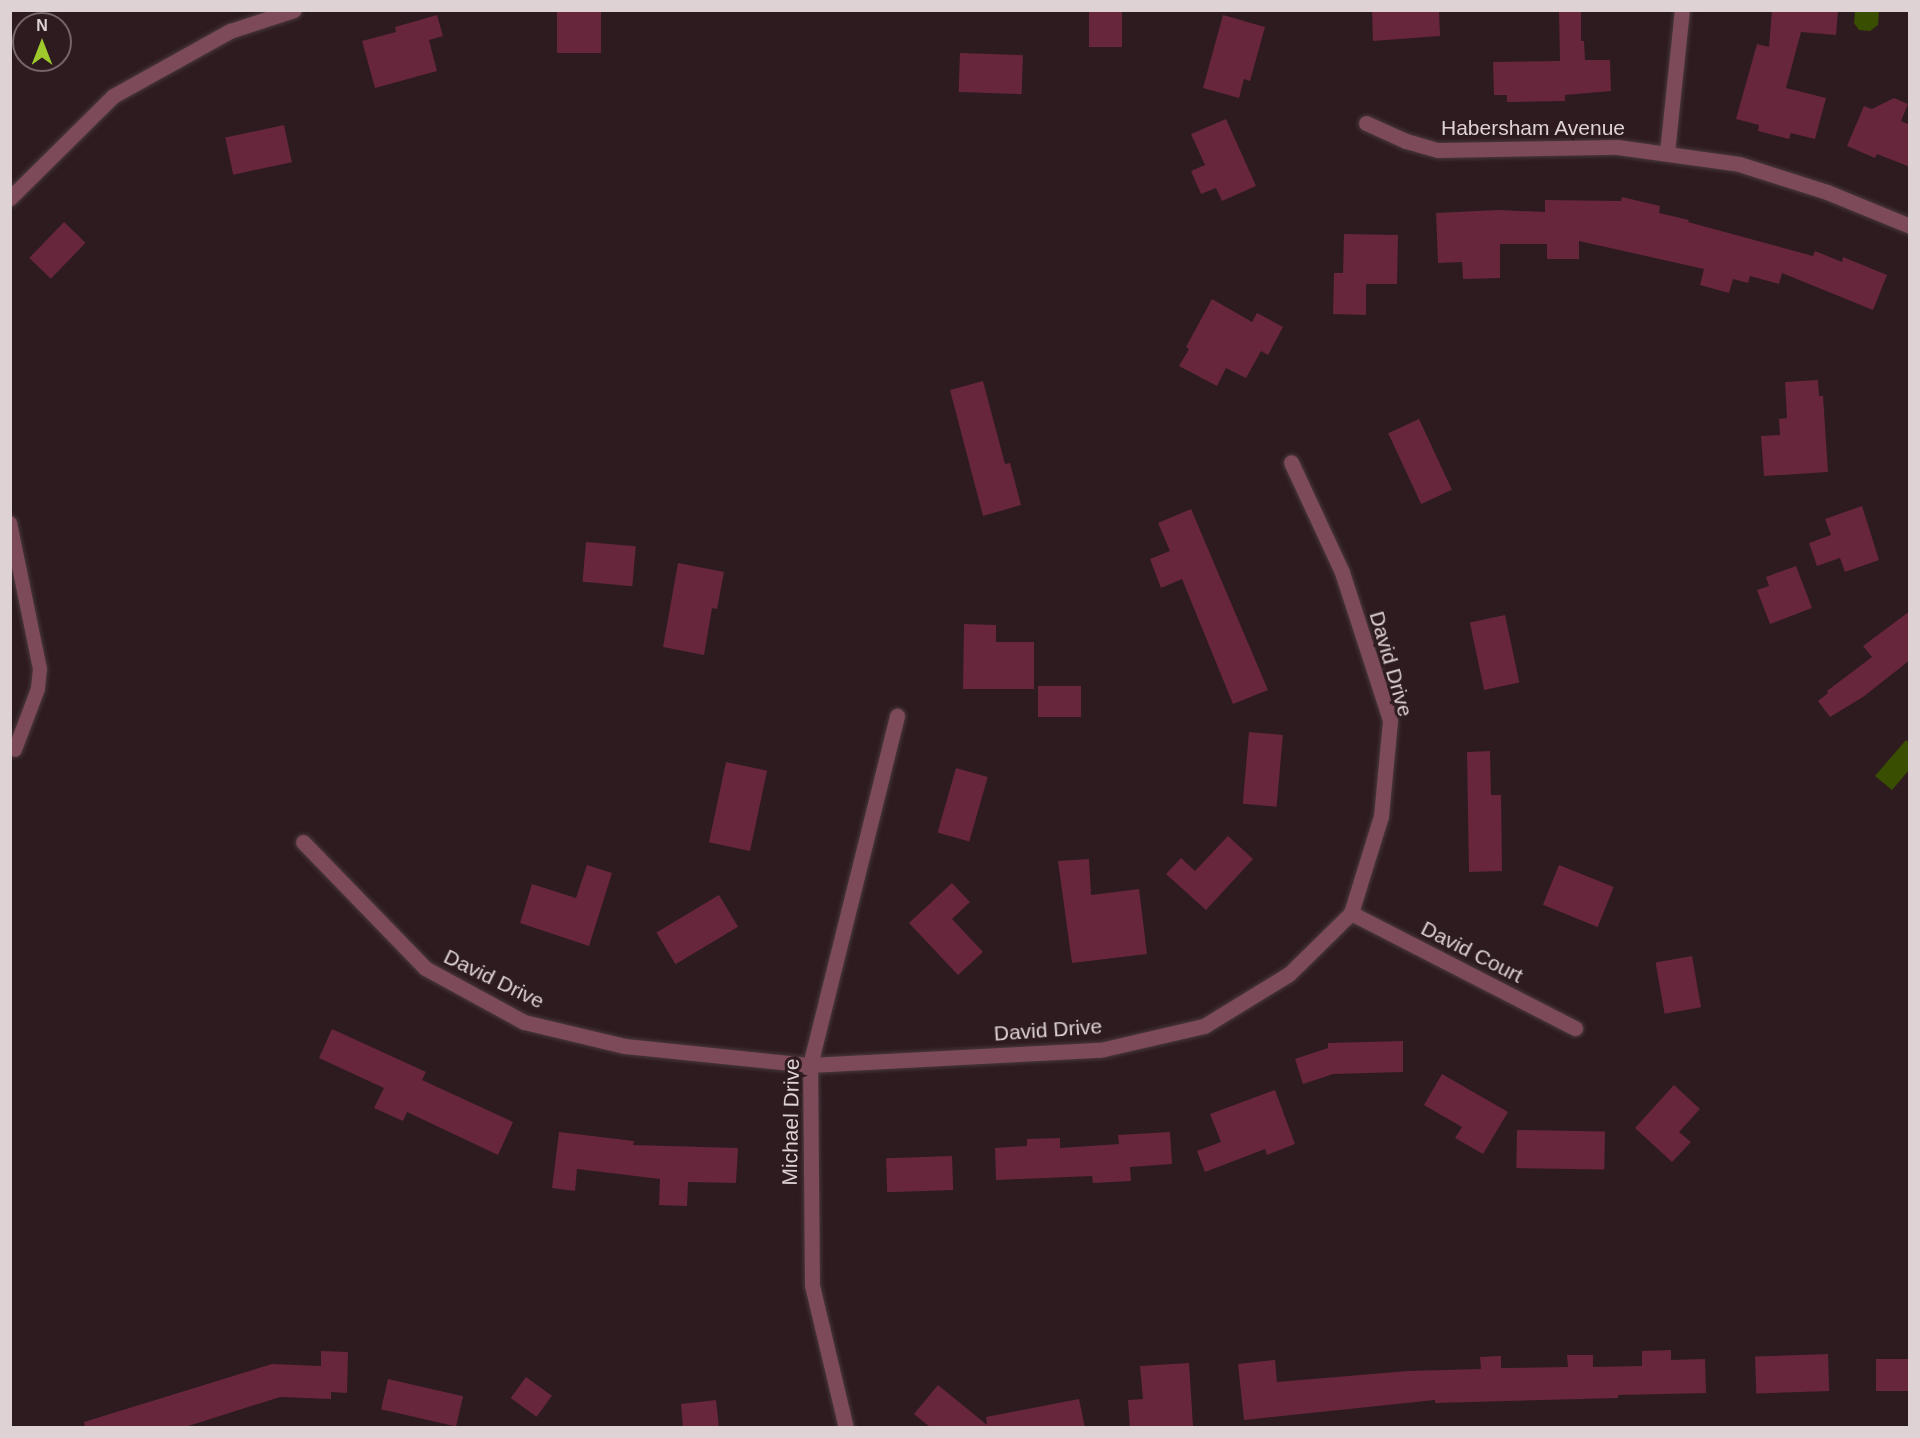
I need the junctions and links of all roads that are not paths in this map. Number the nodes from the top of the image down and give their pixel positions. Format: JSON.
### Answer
{"nodes":[{"id":1,"x":294,"y":10,"type":"edge"},
{"id":2,"x":1682,"y":10,"type":"edge"},
{"id":3,"x":1366,"y":123,"type":"dead end"},
{"id":4,"x":1666,"y":152,"type":"junction"},
{"id":5,"x":10,"y":198,"type":"edge"},
{"id":6,"x":1910,"y":226,"type":"edge"},
{"id":7,"x":1291,"y":462,"type":"dead end"},
{"id":8,"x":10,"y":523,"type":"edge"},
{"id":9,"x":897,"y":716,"type":"dead end"},
{"id":10,"x":15,"y":750,"type":"dead end"},
{"id":11,"x":303,"y":842,"type":"dead end"},
{"id":12,"x":1351,"y":913,"type":"junction"},
{"id":13,"x":1575,"y":1028,"type":"dead end"},
{"id":14,"x":810,"y":1065,"type":"junction"},
{"id":15,"x":846,"y":1428,"type":"edge"}],
"edges":[{"from":1,"to":5,"type":"street"},
{"from":2,"to":4,"type":"street"},
{"from":3,"to":4,"type":"street","name":"Habersham Avenue"},
{"from":4,"to":6,"type":"street","name":"Habersham Avenue"},
{"from":7,"to":12,"type":"street","name":"David Drive"},
{"from":8,"to":10,"type":"lane"},
{"from":9,"to":14,"type":"street","name":"Michael Drive"},
{"from":11,"to":14,"type":"street","name":"David Drive"},
{"from":12,"to":13,"type":"street","name":"David Court"},
{"from":12,"to":14,"type":"street","name":"David Drive"},
{"from":14,"to":15,"type":"street","name":"Michael Drive"}]}
